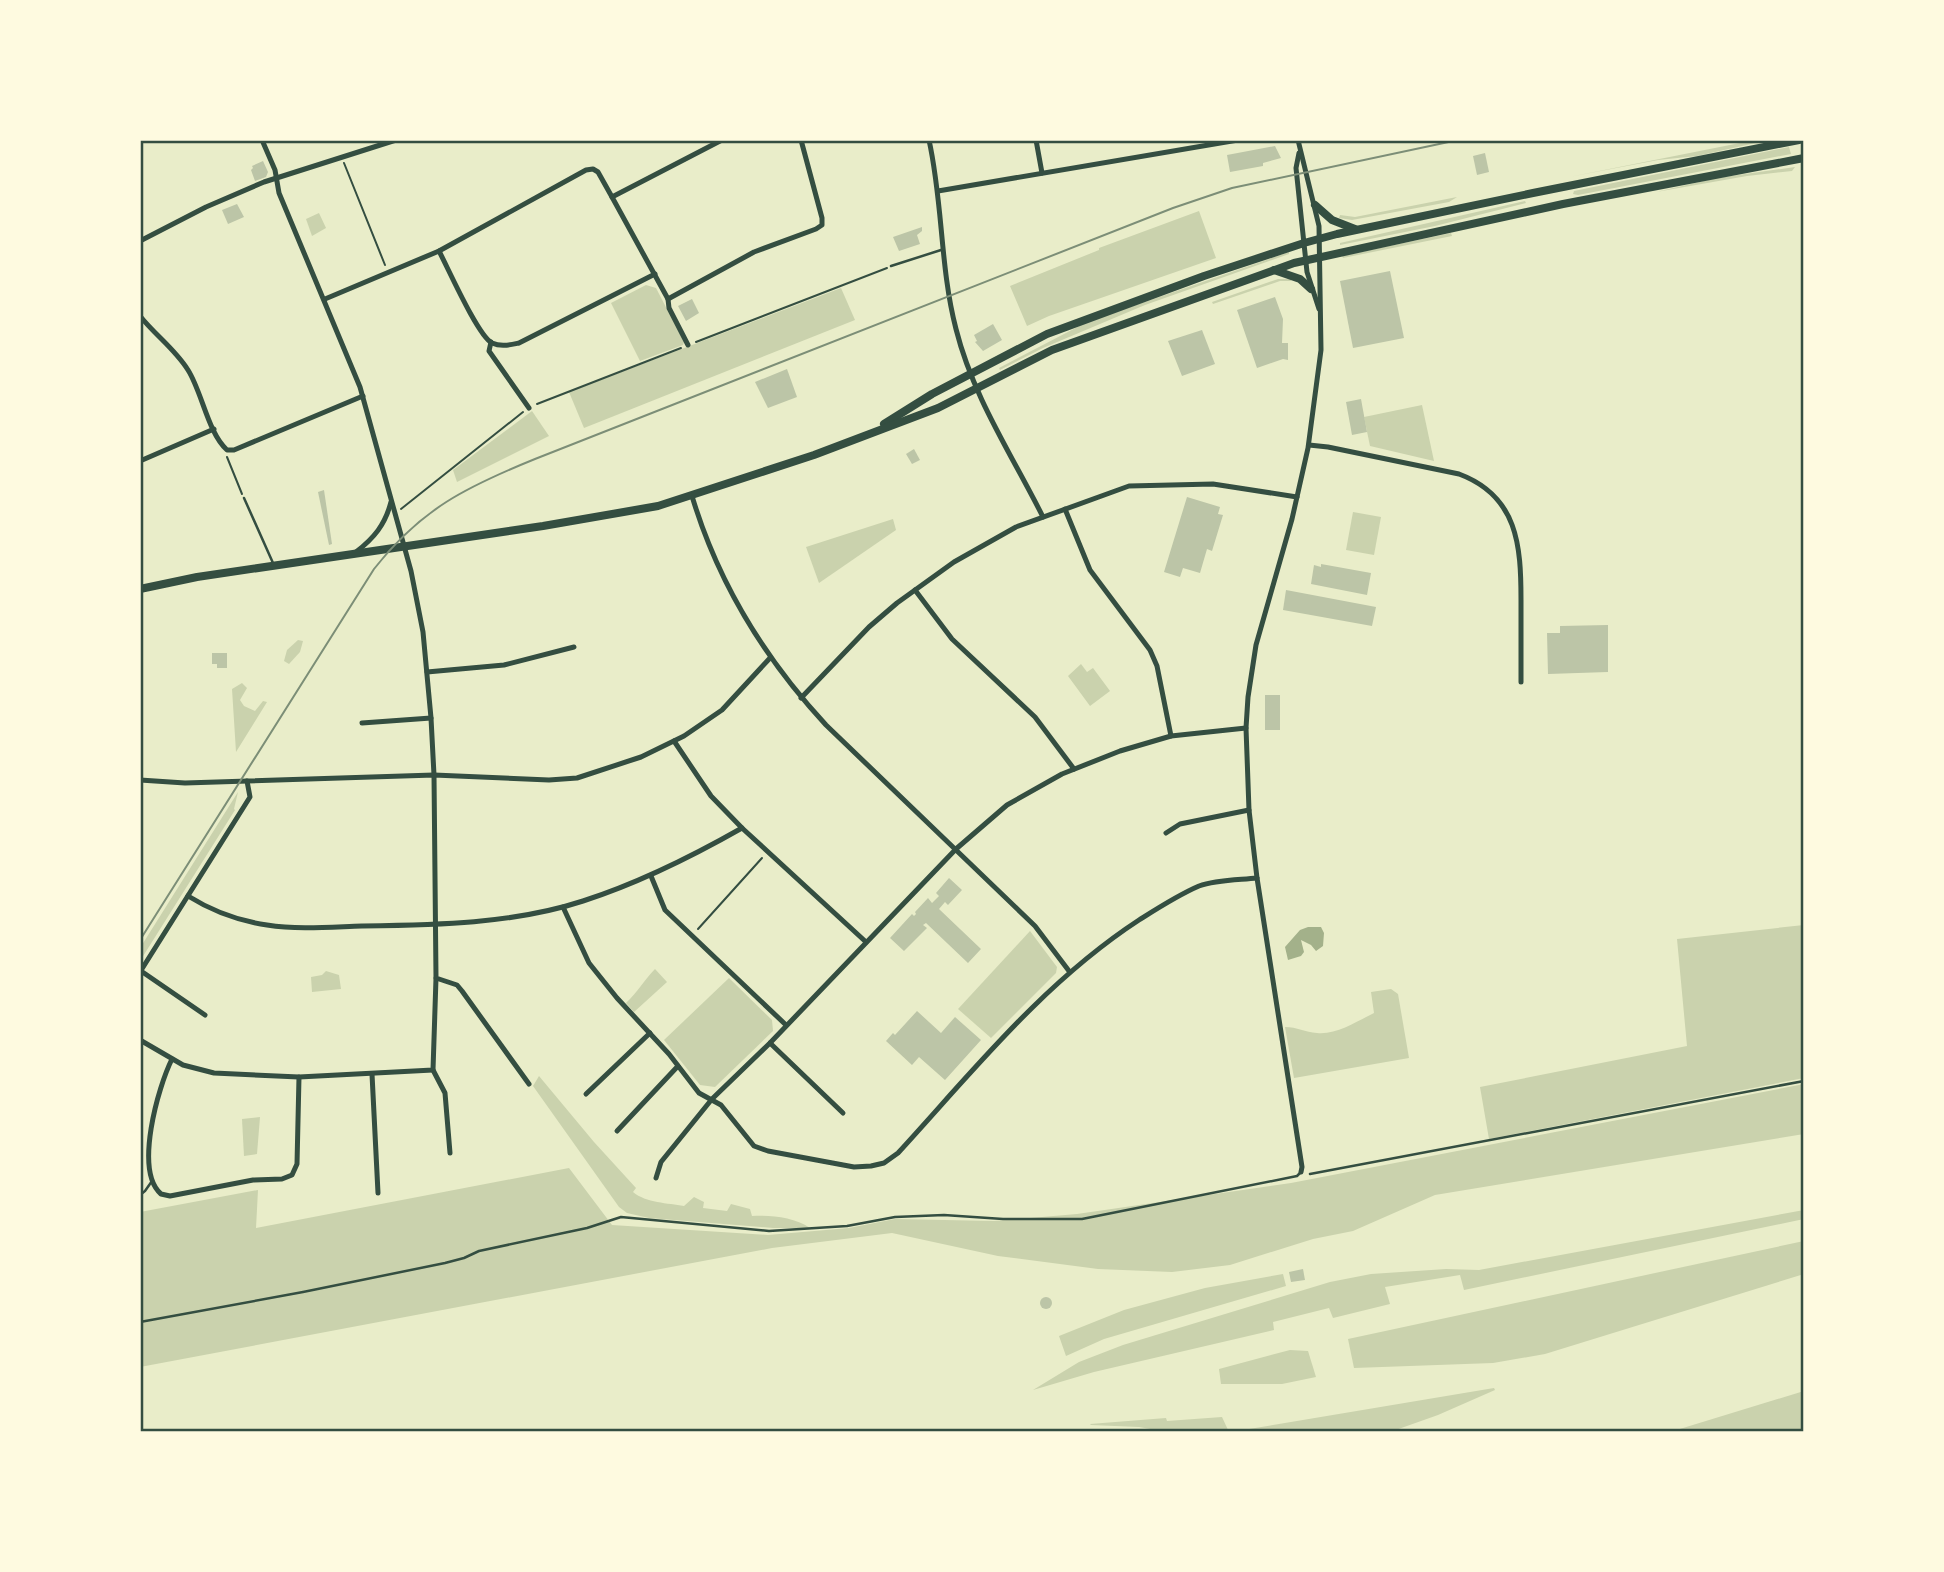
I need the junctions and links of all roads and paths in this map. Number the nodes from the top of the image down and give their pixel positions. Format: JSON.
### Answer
{"nodes":[{"id":1,"x":262,"y":140,"type":"edge"},
{"id":2,"x":396,"y":140,"type":"edge"},
{"id":3,"x":722,"y":140,"type":"edge"},
{"id":4,"x":801,"y":140,"type":"edge"},
{"id":5,"x":929,"y":140,"type":"edge"},
{"id":6,"x":1036,"y":140,"type":"edge"},
{"id":7,"x":1186,"y":140,"type":"edge"},
{"id":8,"x":1238,"y":140,"type":"edge"},
{"id":9,"x":1298,"y":140,"type":"edge"},
{"id":10,"x":1799,"y":140,"type":"edge"},
{"id":11,"x":1188,"y":148,"type":"junction"},
{"id":12,"x":1300,"y":150,"type":"junction"},
{"id":13,"x":342,"y":158,"type":"junction"},
{"id":14,"x":1804,"y":158,"type":"edge"},
{"id":15,"x":1042,"y":173,"type":"junction"},
{"id":16,"x":276,"y":179,"type":"junction"},
{"id":17,"x":1551,"y":190,"type":"junction"},
{"id":18,"x":938,"y":191,"type":"junction"},
{"id":19,"x":612,"y":197,"type":"junction"},
{"id":20,"x":1315,"y":205,"type":"junction"},
{"id":21,"x":1554,"y":206,"type":"junction"},
{"id":22,"x":1358,"y":229,"type":"junction"},
{"id":23,"x":1319,"y":238,"type":"junction"},
{"id":24,"x":140,"y":241,"type":"edge"},
{"id":25,"x":1304,"y":243,"type":"junction"},
{"id":26,"x":944,"y":249,"type":"junction"},
{"id":27,"x":439,"y":250,"type":"junction"},
{"id":28,"x":1319,"y":256,"type":"junction"},
{"id":29,"x":1306,"y":260,"type":"junction"},
{"id":30,"x":891,"y":267,"type":"joint"},
{"id":31,"x":1273,"y":270,"type":"junction"},
{"id":32,"x":388,"y":273,"type":"junction"},
{"id":33,"x":655,"y":274,"type":"junction"},
{"id":34,"x":1311,"y":289,"type":"junction"},
{"id":35,"x":325,"y":299,"type":"junction"},
{"id":36,"x":668,"y":299,"type":"junction"},
{"id":37,"x":1320,"y":313,"type":"junction"},
{"id":38,"x":140,"y":316,"type":"edge"},
{"id":39,"x":491,"y":342,"type":"junction"},
{"id":40,"x":688,"y":345,"type":"junction"},
{"id":41,"x":970,"y":374,"type":"junction"},
{"id":42,"x":976,"y":389,"type":"junction"},
{"id":43,"x":363,"y":396,"type":"junction"},
{"id":44,"x":529,"y":408,"type":"junction"},
{"id":45,"x":214,"y":429,"type":"junction"},
{"id":46,"x":870,"y":433,"type":"junction"},
{"id":47,"x":1308,"y":445,"type":"junction"},
{"id":48,"x":227,"y":450,"type":"junction"},
{"id":49,"x":140,"y":461,"type":"edge"},
{"id":50,"x":692,"y":496,"type":"junction"},
{"id":51,"x":1297,"y":497,"type":"junction"},
{"id":52,"x":244,"y":498,"type":"joint"},
{"id":53,"x":391,"y":502,"type":"junction"},
{"id":54,"x":404,"y":507,"type":"dead end"},
{"id":55,"x":1065,"y":509,"type":"junction"},
{"id":56,"x":1043,"y":517,"type":"junction"},
{"id":57,"x":404,"y":545,"type":"junction"},
{"id":58,"x":355,"y":553,"type":"junction"},
{"id":59,"x":275,"y":566,"type":"junction"},
{"id":60,"x":140,"y":589,"type":"edge"},
{"id":61,"x":915,"y":590,"type":"junction"},
{"id":62,"x":574,"y":647,"type":"dead end"},
{"id":63,"x":770,"y":658,"type":"junction"},
{"id":64,"x":427,"y":672,"type":"junction"},
{"id":65,"x":1521,"y":682,"type":"dead end"},
{"id":66,"x":801,"y":698,"type":"junction"},
{"id":67,"x":430,"y":718,"type":"junction"},
{"id":68,"x":362,"y":723,"type":"dead end"},
{"id":69,"x":1247,"y":728,"type":"junction"},
{"id":70,"x":1171,"y":736,"type":"junction"},
{"id":71,"x":674,"y":741,"type":"junction"},
{"id":72,"x":1074,"y":769,"type":"junction"},
{"id":73,"x":434,"y":775,"type":"junction"},
{"id":74,"x":140,"y":780,"type":"edge"},
{"id":75,"x":247,"y":781,"type":"junction"},
{"id":76,"x":1249,"y":810,"type":"junction"},
{"id":77,"x":742,"y":828,"type":"junction"},
{"id":78,"x":1166,"y":833,"type":"dead end"},
{"id":79,"x":956,"y":849,"type":"junction"},
{"id":80,"x":768,"y":852,"type":"junction"},
{"id":81,"x":651,"y":876,"type":"junction"},
{"id":82,"x":1257,"y":877,"type":"junction"},
{"id":83,"x":188,"y":896,"type":"junction"},
{"id":84,"x":562,"y":907,"type":"junction"},
{"id":85,"x":435,"y":925,"type":"junction"},
{"id":86,"x":692,"y":935,"type":"junction"},
{"id":87,"x":866,"y":942,"type":"junction"},
{"id":88,"x":1069,"y":971,"type":"junction"},
{"id":89,"x":140,"y":972,"type":"edge"},
{"id":90,"x":436,"y":978,"type":"junction"},
{"id":91,"x":205,"y":1015,"type":"dead end"},
{"id":92,"x":786,"y":1026,"type":"junction"},
{"id":93,"x":650,"y":1033,"type":"junction"},
{"id":94,"x":140,"y":1040,"type":"edge"},
{"id":95,"x":770,"y":1043,"type":"junction"},
{"id":96,"x":172,"y":1059,"type":"junction"},
{"id":97,"x":678,"y":1066,"type":"junction"},
{"id":98,"x":433,"y":1070,"type":"junction"},
{"id":99,"x":372,"y":1074,"type":"junction"},
{"id":100,"x":299,"y":1077,"type":"junction"},
{"id":101,"x":1804,"y":1081,"type":"edge"},
{"id":102,"x":528,"y":1084,"type":"dead end"},
{"id":103,"x":586,"y":1094,"type":"dead end"},
{"id":104,"x":712,"y":1100,"type":"junction"},
{"id":105,"x":843,"y":1113,"type":"dead end"},
{"id":106,"x":617,"y":1131,"type":"dead end"},
{"id":107,"x":450,"y":1153,"type":"dead end"},
{"id":108,"x":1301,"y":1172,"type":"joint"},
{"id":109,"x":1310,"y":1174,"type":"dead end"},
{"id":110,"x":656,"y":1178,"type":"dead end"},
{"id":111,"x":152,"y":1181,"type":"junction"},
{"id":112,"x":379,"y":1194,"type":"dead end"},
{"id":113,"x":140,"y":1195,"type":"edge"},
{"id":114,"x":140,"y":1322,"type":"edge"}],
"edges":[{"from":1,"to":16,"type":"street"},
{"from":2,"to":13,"type":"street"},
{"from":3,"to":19,"type":"street"},
{"from":4,"to":36,"type":"street"},
{"from":5,"to":18,"type":"street"},
{"from":6,"to":15,"type":"street"},
{"from":7,"to":11,"type":"street"},
{"from":8,"to":11,"type":"street"},
{"from":9,"to":12,"type":"street"},
{"from":10,"to":17,"type":"main road"},
{"from":11,"to":15,"type":"street"},
{"from":12,"to":20,"type":"street"},
{"from":12,"to":25,"type":"street"},
{"from":13,"to":16,"type":"street"},
{"from":13,"to":32,"type":"path"},
{"from":14,"to":21,"type":"main road"},
{"from":15,"to":18,"type":"street"},
{"from":16,"to":24,"type":"street"},
{"from":16,"to":35,"type":"street"},
{"from":17,"to":21,"type":"main road"},
{"from":17,"to":22,"type":"main road"},
{"from":18,"to":26,"type":"street"},
{"from":19,"to":27,"type":"street"},
{"from":19,"to":33,"type":"street"},
{"from":20,"to":22,"type":"main road"},
{"from":20,"to":23,"type":"street"},
{"from":21,"to":28,"type":"main road"},
{"from":22,"to":23,"type":"main road"},
{"from":23,"to":25,"type":"main road"},
{"from":23,"to":28,"type":"street"},
{"from":25,"to":29,"type":"street"},
{"from":25,"to":41,"type":"main road"},
{"from":26,"to":30,"type":"lane"},
{"from":26,"to":41,"type":"street"},
{"from":27,"to":32,"type":"street"},
{"from":27,"to":39,"type":"street"},
{"from":28,"to":29,"type":"main road"},
{"from":28,"to":37,"type":"street"},
{"from":29,"to":31,"type":"main road"},
{"from":29,"to":34,"type":"street"},
{"from":30,"to":40,"type":"path"},
{"from":31,"to":34,"type":"main road"},
{"from":31,"to":42,"type":"main road"},
{"from":32,"to":35,"type":"street"},
{"from":33,"to":36,"type":"street"},
{"from":33,"to":39,"type":"street"},
{"from":34,"to":37,"type":"street"},
{"from":35,"to":43,"type":"street"},
{"from":36,"to":40,"type":"street"},
{"from":37,"to":47,"type":"street"},
{"from":38,"to":45,"type":"street"},
{"from":39,"to":44,"type":"street"},
{"from":40,"to":44,"type":"path"},
{"from":41,"to":42,"type":"street"},
{"from":41,"to":46,"type":"main road"},
{"from":42,"to":46,"type":"main road"},
{"from":42,"to":56,"type":"street"},
{"from":43,"to":48,"type":"street"},
{"from":43,"to":53,"type":"street"},
{"from":44,"to":54,"type":"path"},
{"from":45,"to":48,"type":"street"},
{"from":45,"to":49,"type":"street"},
{"from":46,"to":50,"type":"main road"},
{"from":47,"to":51,"type":"street"},
{"from":47,"to":65,"type":"street"},
{"from":48,"to":52,"type":"path"},
{"from":50,"to":57,"type":"main road"},
{"from":50,"to":63,"type":"street"},
{"from":51,"to":55,"type":"street"},
{"from":51,"to":69,"type":"street"},
{"from":52,"to":59,"type":"lane"},
{"from":53,"to":57,"type":"street"},
{"from":53,"to":58,"type":"street"},
{"from":55,"to":56,"type":"street"},
{"from":55,"to":70,"type":"street"},
{"from":56,"to":61,"type":"street"},
{"from":57,"to":58,"type":"main road"},
{"from":57,"to":64,"type":"street"},
{"from":58,"to":59,"type":"main road"},
{"from":59,"to":60,"type":"main road"},
{"from":61,"to":66,"type":"street"},
{"from":61,"to":72,"type":"street"},
{"from":62,"to":64,"type":"street"},
{"from":63,"to":66,"type":"street"},
{"from":63,"to":71,"type":"street"},
{"from":64,"to":67,"type":"street"},
{"from":66,"to":79,"type":"street"},
{"from":67,"to":68,"type":"street"},
{"from":67,"to":73,"type":"street"},
{"from":69,"to":70,"type":"street"},
{"from":69,"to":76,"type":"street"},
{"from":70,"to":72,"type":"street"},
{"from":71,"to":73,"type":"street"},
{"from":71,"to":77,"type":"street"},
{"from":72,"to":79,"type":"street"},
{"from":73,"to":75,"type":"street"},
{"from":73,"to":85,"type":"street"},
{"from":74,"to":75,"type":"street"},
{"from":75,"to":83,"type":"street"},
{"from":76,"to":78,"type":"street"},
{"from":76,"to":82,"type":"street"},
{"from":77,"to":80,"type":"street"},
{"from":77,"to":81,"type":"street"},
{"from":79,"to":87,"type":"street"},
{"from":79,"to":88,"type":"street"},
{"from":80,"to":86,"type":"path"},
{"from":80,"to":87,"type":"street"},
{"from":81,"to":84,"type":"street"},
{"from":81,"to":86,"type":"street"},
{"from":82,"to":88,"type":"street"},
{"from":82,"to":108,"type":"street"},
{"from":83,"to":85,"type":"street"},
{"from":83,"to":89,"type":"street"},
{"from":84,"to":85,"type":"street"},
{"from":84,"to":93,"type":"street"},
{"from":85,"to":90,"type":"street"},
{"from":86,"to":92,"type":"street"},
{"from":87,"to":92,"type":"street"},
{"from":88,"to":104,"type":"street"},
{"from":89,"to":91,"type":"street"},
{"from":90,"to":98,"type":"street"},
{"from":90,"to":102,"type":"street"},
{"from":92,"to":95,"type":"street"},
{"from":93,"to":97,"type":"street"},
{"from":93,"to":103,"type":"street"},
{"from":94,"to":96,"type":"street"},
{"from":95,"to":104,"type":"street"},
{"from":95,"to":105,"type":"street"},
{"from":96,"to":100,"type":"street"},
{"from":96,"to":111,"type":"street"},
{"from":97,"to":104,"type":"street"},
{"from":97,"to":106,"type":"street"},
{"from":98,"to":99,"type":"street"},
{"from":98,"to":107,"type":"street"},
{"from":99,"to":100,"type":"street"},
{"from":99,"to":112,"type":"street"},
{"from":100,"to":111,"type":"street"},
{"from":101,"to":109,"type":"lane"},
{"from":104,"to":110,"type":"street"},
{"from":108,"to":114,"type":"lane"},
{"from":111,"to":113,"type":"lane"}]}
